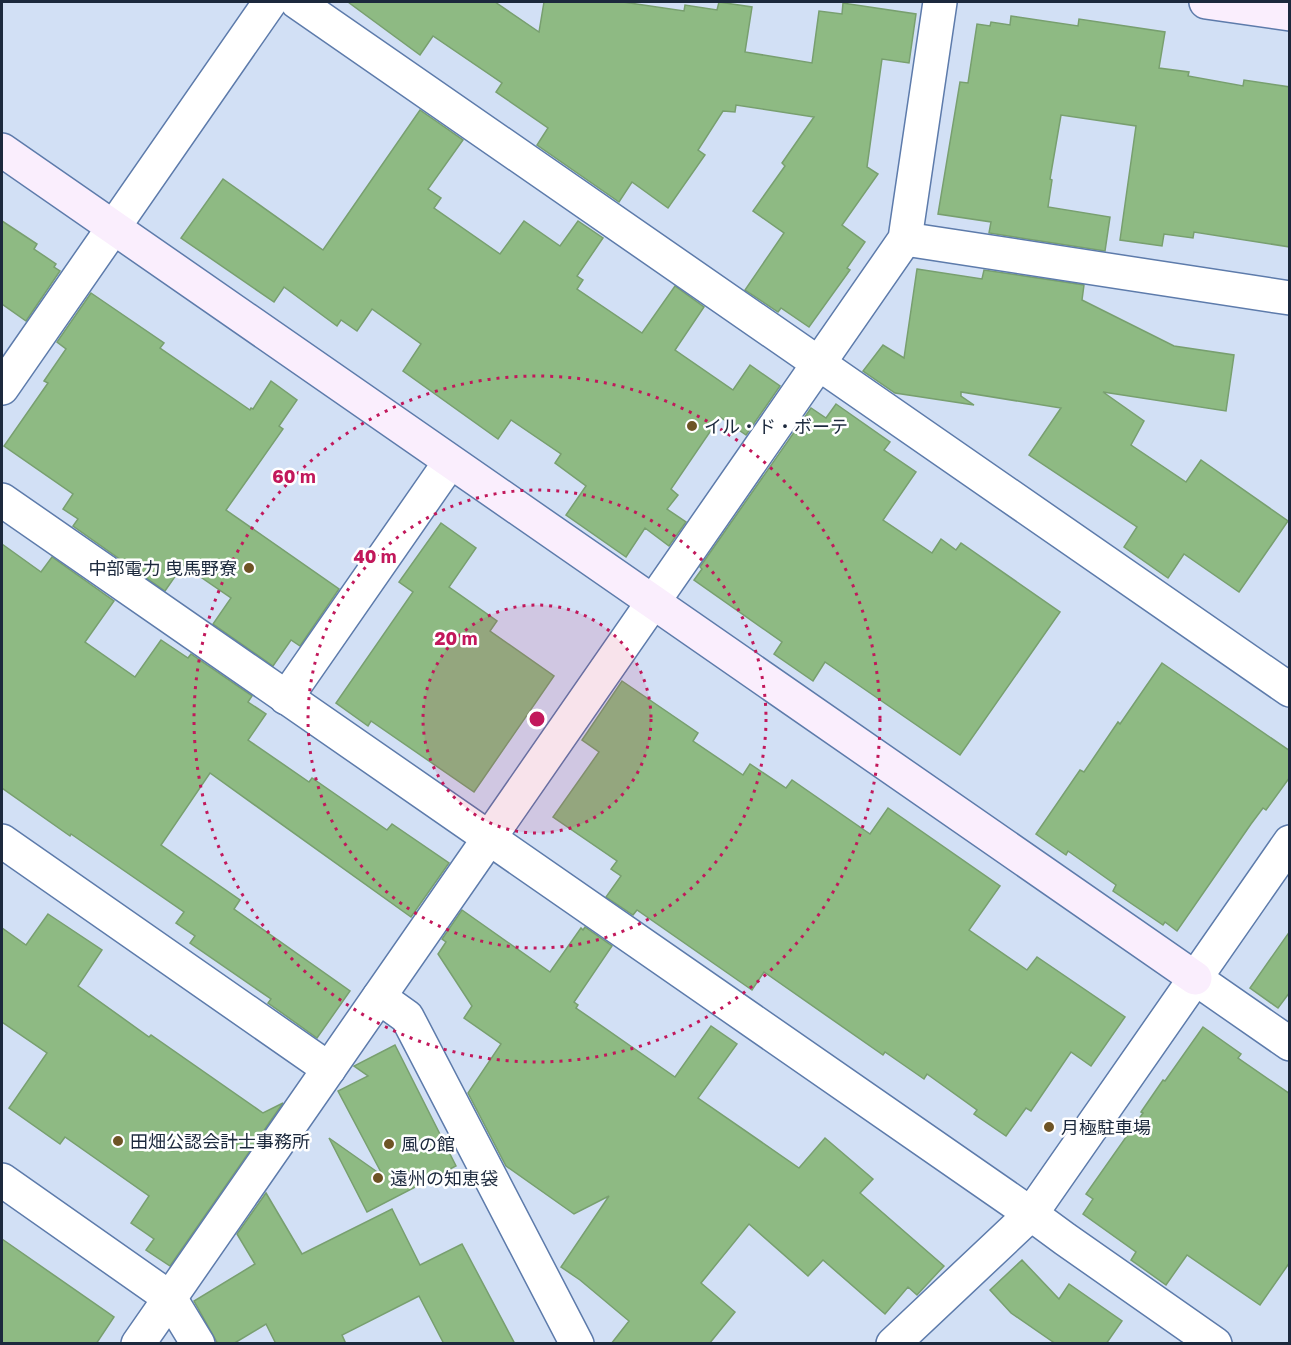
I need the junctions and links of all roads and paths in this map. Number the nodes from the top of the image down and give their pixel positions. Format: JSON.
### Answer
{"nodes":[{"id":1,"x":270,"y":2,"type":"edge"},
{"id":2,"x":297,"y":2,"type":"edge"},
{"id":3,"x":940,"y":2,"type":"edge"},
{"id":4,"x":1206,"y":2,"type":"edge"},
{"id":5,"x":1290,"y":14,"type":"edge"},
{"id":6,"x":2,"y":150,"type":"edge"},
{"id":7,"x":113,"y":228,"type":"junction"},
{"id":8,"x":905,"y":239,"type":"junction"},
{"id":9,"x":1290,"y":298,"type":"edge"},
{"id":10,"x":819,"y":364,"type":"junction"},
{"id":11,"x":2,"y":388,"type":"edge"},
{"id":12,"x":450,"y":462,"type":"junction"},
{"id":13,"x":2,"y":500,"type":"edge"},
{"id":14,"x":653,"y":603,"type":"junction"},
{"id":15,"x":1290,"y":690,"type":"edge"},
{"id":16,"x":286,"y":698,"type":"junction"},
{"id":17,"x":489,"y":839,"type":"junction"},
{"id":18,"x":2,"y":841,"type":"edge"},
{"id":19,"x":1290,"y":842,"type":"edge"},
{"id":20,"x":1195,"y":978,"type":"junction"},
{"id":21,"x":379,"y":997,"type":"junction"},
{"id":22,"x":1290,"y":1044,"type":"edge"},
{"id":23,"x":329,"y":1069,"type":"junction"},
{"id":24,"x":2,"y":1180,"type":"edge"},
{"id":25,"x":1031,"y":1214,"type":"junction"},
{"id":26,"x":170,"y":1298,"type":"junction"},
{"id":27,"x":138,"y":1344,"type":"edge"},
{"id":28,"x":198,"y":1344,"type":"edge"},
{"id":29,"x":577,"y":1344,"type":"edge"},
{"id":30,"x":893,"y":1344,"type":"edge"},
{"id":31,"x":1215,"y":1344,"type":"edge"}],
"edges":[{"from":1,"to":7,"type":"street"},
{"from":2,"to":10,"type":"street"},
{"from":3,"to":8,"type":"street"},
{"from":4,"to":5,"type":"street"},
{"from":6,"to":7,"type":"street"},
{"from":7,"to":11,"type":"street"},
{"from":7,"to":12,"type":"street"},
{"from":8,"to":9,"type":"street"},
{"from":8,"to":10,"type":"street"},
{"from":10,"to":14,"type":"street"},
{"from":10,"to":15,"type":"street"},
{"from":12,"to":14,"type":"street"},
{"from":12,"to":16,"type":"street"},
{"from":13,"to":16,"type":"street"},
{"from":14,"to":17,"type":"street"},
{"from":14,"to":20,"type":"street"},
{"from":16,"to":17,"type":"street"},
{"from":17,"to":21,"type":"street"},
{"from":17,"to":25,"type":"street"},
{"from":18,"to":23,"type":"street"},
{"from":19,"to":20,"type":"street"},
{"from":20,"to":22,"type":"street"},
{"from":20,"to":25,"type":"street"},
{"from":21,"to":23,"type":"street"},
{"from":21,"to":29,"type":"street"},
{"from":23,"to":26,"type":"street"},
{"from":24,"to":26,"type":"street"},
{"from":25,"to":30,"type":"street"},
{"from":25,"to":31,"type":"street"},
{"from":26,"to":27,"type":"street"},
{"from":26,"to":28,"type":"street"}]}
